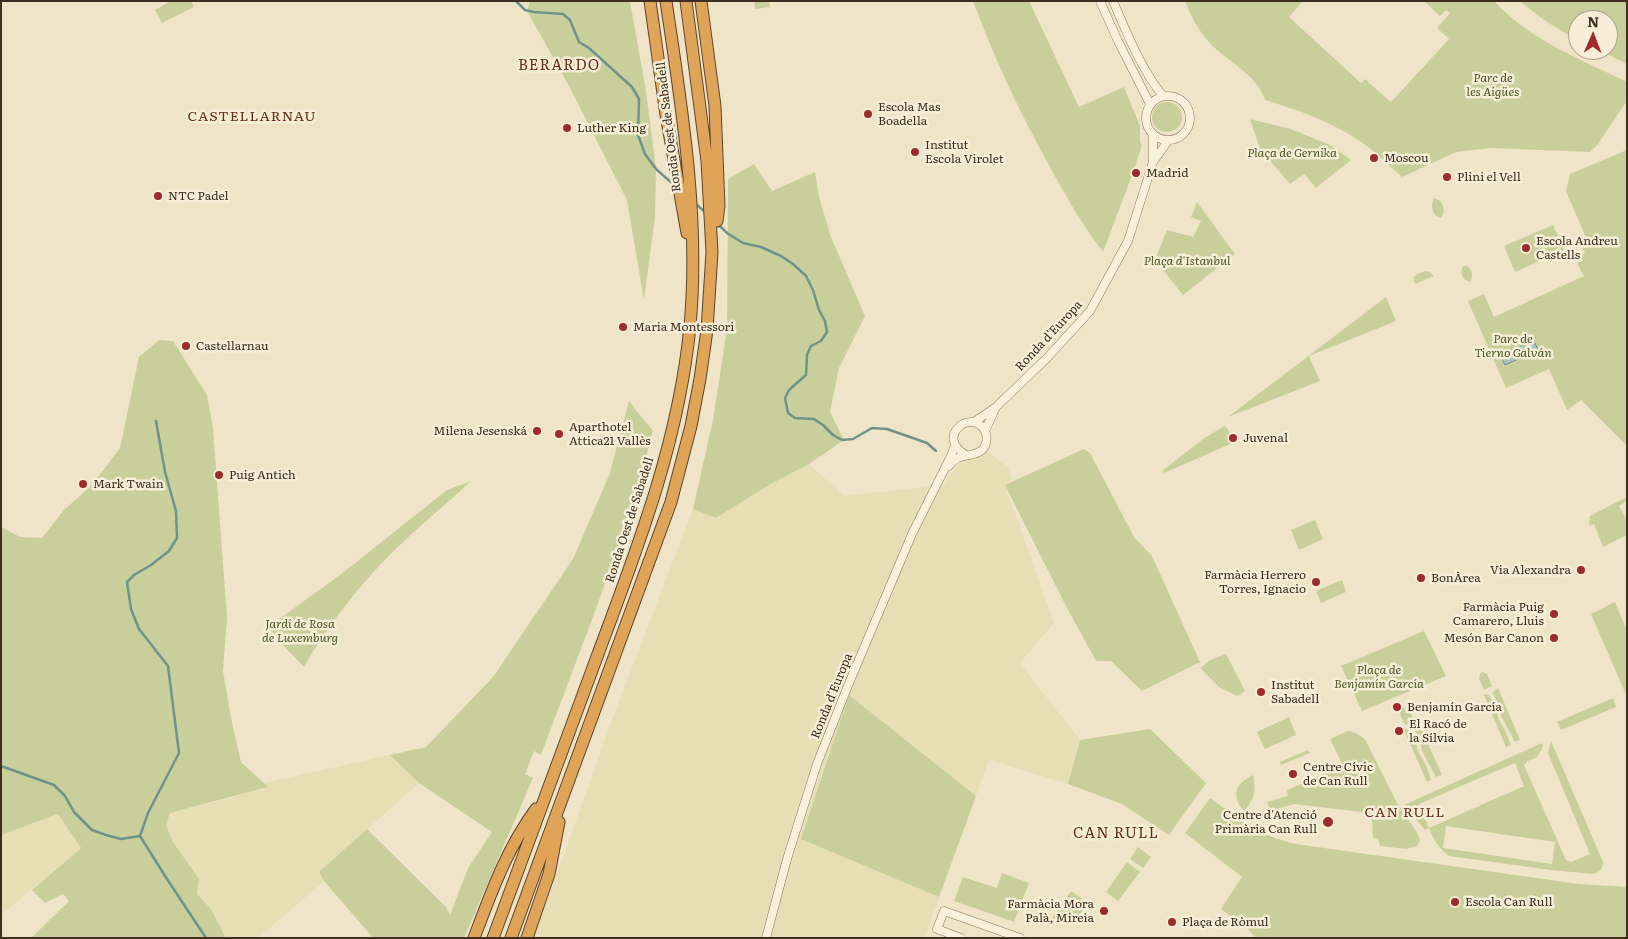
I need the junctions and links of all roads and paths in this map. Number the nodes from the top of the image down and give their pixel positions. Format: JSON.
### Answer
{"nodes":[{"id":1,"x":650,"y":1,"type":"edge"},
{"id":2,"x":666,"y":1,"type":"edge"},
{"id":3,"x":686,"y":1,"type":"edge"},
{"id":4,"x":701,"y":1,"type":"edge"},
{"id":5,"x":1100,"y":1,"type":"edge"},
{"id":6,"x":1113,"y":1,"type":"edge"},
{"id":7,"x":1163,"y":96,"type":"junction"},
{"id":8,"x":1150,"y":104,"type":"junction"},
{"id":9,"x":1153,"y":135,"type":"junction"},
{"id":10,"x":1168,"y":141,"type":"junction"},
{"id":11,"x":1153,"y":162,"type":"junction"},
{"id":12,"x":712,"y":252,"type":"junction"},
{"id":13,"x":692,"y":261,"type":"junction"},
{"id":14,"x":996,"y":407,"type":"junction"},
{"id":15,"x":974,"y":422,"type":"junction"},
{"id":16,"x":985,"y":432,"type":"junction"},
{"id":17,"x":955,"y":445,"type":"junction"},
{"id":18,"x":966,"y":455,"type":"junction"},
{"id":19,"x":943,"y":473,"type":"junction"},
{"id":20,"x":564,"y":795,"type":"junction"},
{"id":21,"x":544,"y":797,"type":"junction"},
{"id":22,"x":474,"y":938,"type":"edge"},
{"id":23,"x":493,"y":938,"type":"edge"},
{"id":24,"x":511,"y":938,"type":"edge"},
{"id":25,"x":527,"y":938,"type":"edge"},
{"id":26,"x":766,"y":938,"type":"edge"},
{"id":27,"x":961,"y":938,"type":"edge"},
{"id":28,"x":1020,"y":938,"type":"edge"}],
"edges":[{"from":1,"to":13,"type":"highway"},
{"from":2,"to":13,"type":"highway","name":"Ronda Oest de Sabadell"},
{"from":3,"to":12,"type":"highway"},
{"from":4,"to":12,"type":"highway"},
{"from":5,"to":8,"type":"street"},
{"from":6,"to":7,"type":"street"},
{"from":7,"to":8,"type":"street"},
{"from":7,"to":10,"type":"street","name":"Ronda d'Europa"},
{"from":8,"to":9,"type":"street","name":"Ronda d'Europa"},
{"from":9,"to":10,"type":"street"},
{"from":9,"to":11,"type":"street","name":"Ronda d'Europa"},
{"from":10,"to":11,"type":"street","name":"Ronda d'Europa"},
{"from":11,"to":14,"type":"street","name":"Ronda d'Europa"},
{"from":12,"to":20,"type":"highway"},
{"from":13,"to":21,"type":"highway","name":"Ronda Oest de Sabadell"},
{"from":14,"to":15,"type":"street","name":"Ronda d'Europa"},
{"from":14,"to":16,"type":"street","name":"Ronda d'Europa"},
{"from":15,"to":16,"type":"street"},
{"from":15,"to":17,"type":"street","name":"Ronda d'Europa"},
{"from":16,"to":18,"type":"street","name":"Ronda d'Europa"},
{"from":17,"to":18,"type":"street"},
{"from":17,"to":19,"type":"street","name":"Ronda d'Europa"},
{"from":18,"to":19,"type":"street","name":"Ronda d'Europa"},
{"from":19,"to":26,"type":"street","name":"Ronda d'Europa"},
{"from":20,"to":24,"type":"highway"},
{"from":20,"to":25,"type":"highway"},
{"from":21,"to":22,"type":"highway"},
{"from":21,"to":23,"type":"highway","name":"Ronda Oest de Sabadell"},
{"from":27,"to":28,"type":"street"}]}
